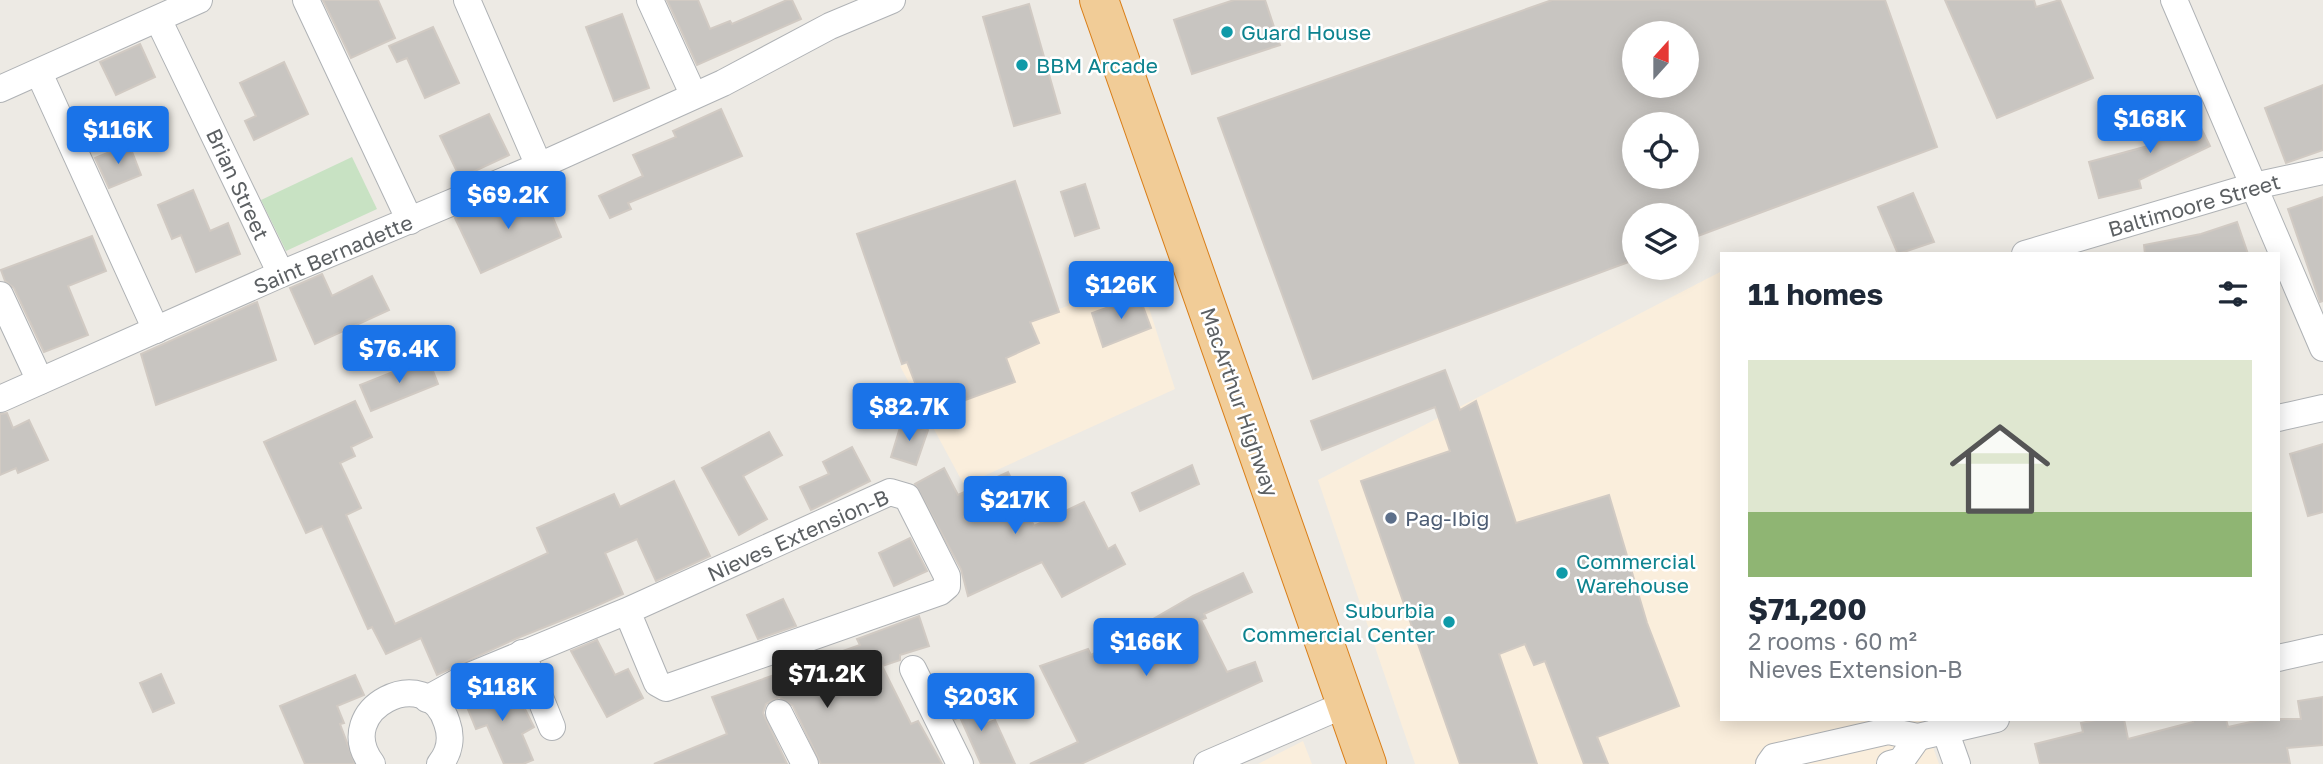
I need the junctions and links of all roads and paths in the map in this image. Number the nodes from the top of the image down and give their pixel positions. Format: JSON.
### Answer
{"nodes":[{"id":1,"x":199,"y":0,"type":"edge"},
{"id":2,"x":306,"y":0,"type":"edge"},
{"id":3,"x":467,"y":0,"type":"edge"},
{"id":4,"x":650,"y":0,"type":"edge"},
{"id":5,"x":892,"y":0,"type":"edge"},
{"id":6,"x":1099,"y":0,"type":"edge"},
{"id":7,"x":2174,"y":0,"type":"edge"},
{"id":8,"x":158,"y":19,"type":"junction"},
{"id":9,"x":39,"y":73,"type":"junction"},
{"id":10,"x":0,"y":89,"type":"edge"},
{"id":11,"x":693,"y":94,"type":"junction"},
{"id":12,"x":540,"y":166,"type":"junction"},
{"id":13,"x":2323,"y":171,"type":"edge"},
{"id":14,"x":2254,"y":186,"type":"junction"},
{"id":15,"x":410,"y":221,"type":"junction"},
{"id":16,"x":2032,"y":252,"type":"edge"},
{"id":17,"x":281,"y":274,"type":"junction"},
{"id":18,"x":0,"y":295,"type":"edge"},
{"id":19,"x":156,"y":330,"type":"junction"},
{"id":20,"x":2323,"y":348,"type":"edge"},
{"id":21,"x":40,"y":381,"type":"junction"},
{"id":22,"x":0,"y":399,"type":"edge"},
{"id":23,"x":2323,"y":408,"type":"edge"},
{"id":24,"x":2280,"y":418,"type":"edge"},
{"id":25,"x":626,"y":611,"type":"junction"},
{"id":26,"x":2323,"y":648,"type":"edge"},
{"id":27,"x":522,"y":653,"type":"junction"},
{"id":28,"x":2280,"y":658,"type":"edge"},
{"id":29,"x":913,"y":669,"type":"dead end"},
{"id":30,"x":427,"y":699,"type":"junction"},
{"id":31,"x":1346,"y":704,"type":"junction"},
{"id":32,"x":779,"y":713,"type":"dead end"},
{"id":33,"x":1978,"y":721,"type":"edge"},
{"id":34,"x":1943,"y":725,"type":"edge"},
{"id":35,"x":552,"y":727,"type":"dead end"},
{"id":36,"x":1918,"y":737,"type":"junction"},
{"id":37,"x":372,"y":764,"type":"edge"},
{"id":38,"x":440,"y":764,"type":"edge"},
{"id":39,"x":805,"y":764,"type":"edge"},
{"id":40,"x":961,"y":764,"type":"edge"},
{"id":41,"x":1208,"y":764,"type":"edge"},
{"id":42,"x":1367,"y":764,"type":"edge"},
{"id":43,"x":1769,"y":764,"type":"edge"},
{"id":44,"x":1890,"y":764,"type":"edge"},
{"id":45,"x":1957,"y":764,"type":"edge"}],
"edges":[{"from":1,"to":8,"type":"street"},
{"from":2,"to":15,"type":"street"},
{"from":3,"to":12,"type":"street"},
{"from":4,"to":11,"type":"street"},
{"from":5,"to":11,"type":"street","name":"Saint Bernadette"},
{"from":6,"to":31,"type":"highway","name":"MacArthur Highway"},
{"from":7,"to":14,"type":"street"},
{"from":8,"to":9,"type":"street"},
{"from":8,"to":17,"type":"street","name":"Brian Street"},
{"from":9,"to":10,"type":"street"},
{"from":9,"to":19,"type":"street"},
{"from":11,"to":12,"type":"street","name":"Saint Bernadette"},
{"from":12,"to":15,"type":"street","name":"Saint Bernadette"},
{"from":13,"to":14,"type":"street","name":"Baltimoore Street"},
{"from":14,"to":16,"type":"street","name":"Baltimoore Street"},
{"from":14,"to":20,"type":"street"},
{"from":15,"to":17,"type":"street","name":"Saint Bernadette"},
{"from":17,"to":19,"type":"street","name":"Saint Bernadette"},
{"from":18,"to":21,"type":"street"},
{"from":19,"to":21,"type":"street","name":"Saint Bernadette"},
{"from":21,"to":22,"type":"street","name":"Saint Bernadette"},
{"from":23,"to":24,"type":"street"},
{"from":25,"to":25,"type":"street","name":"Nieves Extension-B"},
{"from":25,"to":27,"type":"street","name":"Nieves Extension-B"},
{"from":26,"to":28,"type":"street"},
{"from":27,"to":30,"type":"street","name":"Nieves Extension-B"},
{"from":27,"to":35,"type":"street"},
{"from":29,"to":40,"type":"street"},
{"from":30,"to":37,"type":"street"},
{"from":30,"to":38,"type":"street"},
{"from":31,"to":41,"type":"street"},
{"from":31,"to":42,"type":"highway","name":"MacArthur Highway"},
{"from":32,"to":39,"type":"street"},
{"from":33,"to":34,"type":"street"},
{"from":34,"to":36,"type":"street"},
{"from":34,"to":45,"type":"street"},
{"from":36,"to":43,"type":"street"},
{"from":36,"to":44,"type":"street"}]}
